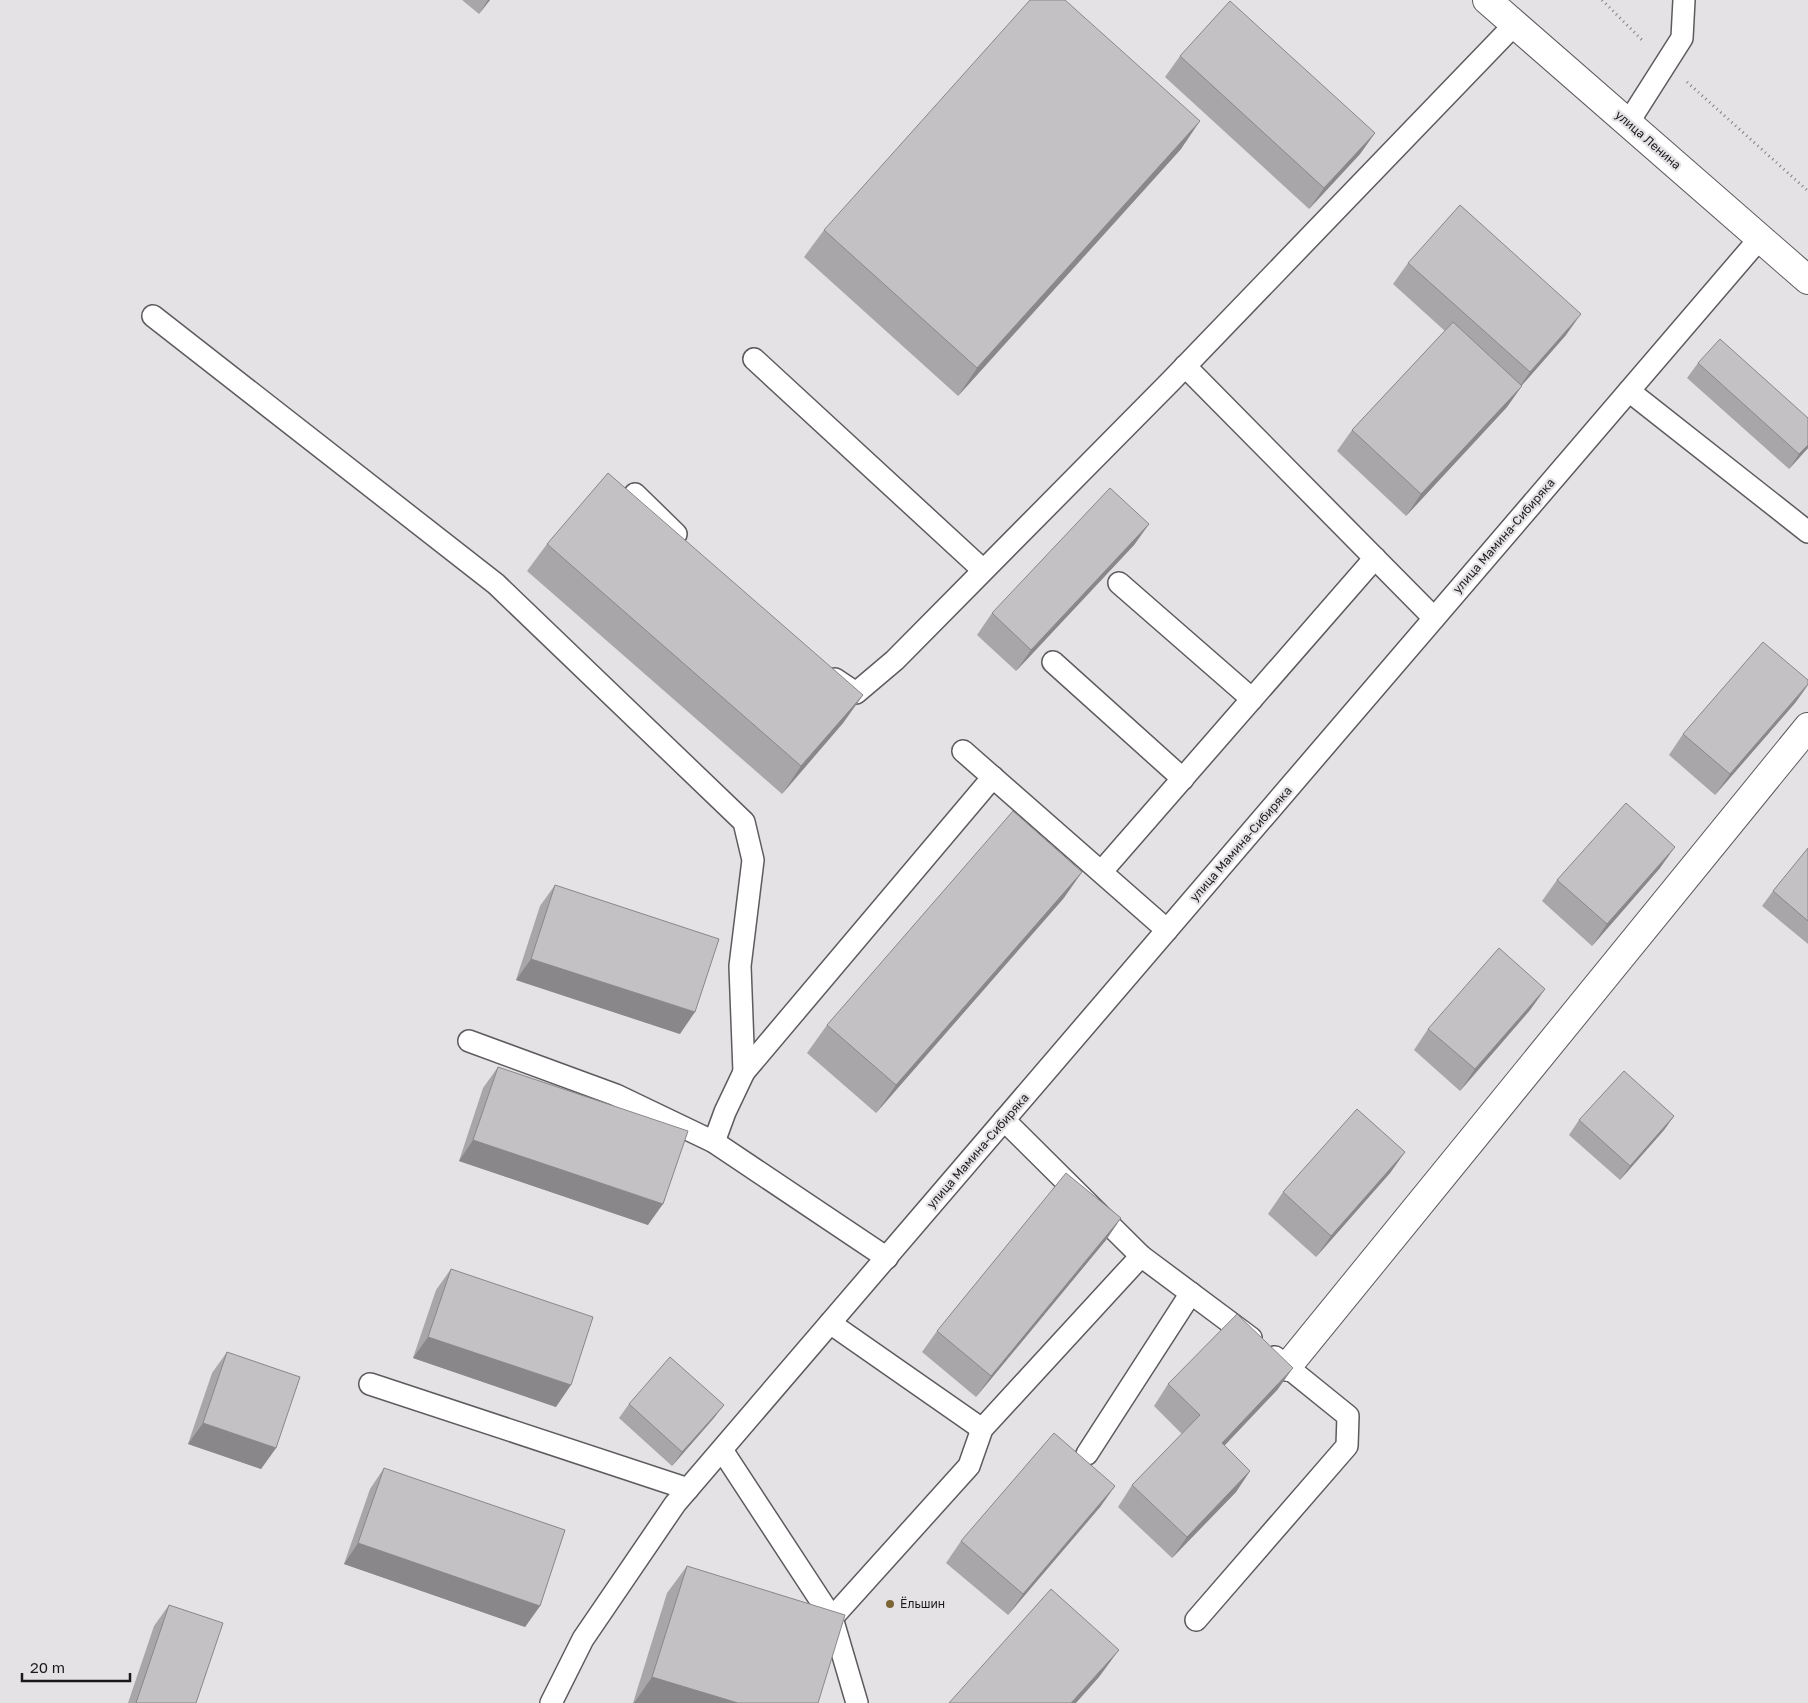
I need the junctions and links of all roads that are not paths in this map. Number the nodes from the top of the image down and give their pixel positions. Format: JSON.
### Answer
{"nodes":[{"id":1,"x":1487,"y":0,"type":"edge"},
{"id":2,"x":1684,"y":0,"type":"edge"},
{"id":3,"x":1515,"y":24,"type":"junction"},
{"id":4,"x":1628,"y":123,"type":"junction"},
{"id":5,"x":1760,"y":238,"type":"junction"},
{"id":6,"x":1808,"y":280,"type":"edge"},
{"id":7,"x":153,"y":316,"type":"dead end"},
{"id":8,"x":754,"y":359,"type":"dead end"},
{"id":9,"x":1185,"y":366,"type":"junction"},
{"id":10,"x":1628,"y":391,"type":"junction"},
{"id":11,"x":635,"y":494,"type":"edge"},
{"id":12,"x":1808,"y":532,"type":"edge"},
{"id":13,"x":690,"y":548,"type":"edge"},
{"id":14,"x":1375,"y":558,"type":"junction"},
{"id":15,"x":983,"y":570,"type":"junction"},
{"id":16,"x":1119,"y":583,"type":"edge"},
{"id":17,"x":1434,"y":618,"type":"junction"},
{"id":18,"x":1053,"y":662,"type":"dead end"},
{"id":19,"x":818,"y":667,"type":"edge"},
{"id":20,"x":1252,"y":699,"type":"junction"},
{"id":21,"x":1808,"y":727,"type":"edge"},
{"id":22,"x":963,"y":750,"type":"dead end"},
{"id":23,"x":993,"y":777,"type":"junction"},
{"id":24,"x":1183,"y":779,"type":"junction"},
{"id":25,"x":1102,"y":871,"type":"junction"},
{"id":26,"x":1167,"y":930,"type":"junction"},
{"id":27,"x":469,"y":1041,"type":"dead end"},
{"id":28,"x":744,"y":1072,"type":"junction"},
{"id":29,"x":1004,"y":1120,"type":"junction"},
{"id":30,"x":714,"y":1142,"type":"junction"},
{"id":31,"x":1142,"y":1256,"type":"junction"},
{"id":32,"x":886,"y":1258,"type":"junction"},
{"id":33,"x":1191,"y":1293,"type":"junction"},
{"id":34,"x":830,"y":1323,"type":"junction"},
{"id":35,"x":1287,"y":1367,"type":"junction"},
{"id":36,"x":370,"y":1384,"type":"dead end"},
{"id":37,"x":982,"y":1429,"type":"junction"},
{"id":38,"x":722,"y":1450,"type":"junction"},
{"id":39,"x":1086,"y":1454,"type":"dead end"},
{"id":40,"x":688,"y":1488,"type":"junction"},
{"id":41,"x":832,"y":1618,"type":"junction"},
{"id":42,"x":1196,"y":1620,"type":"dead end"},
{"id":43,"x":551,"y":1703,"type":"edge"},
{"id":44,"x":857,"y":1703,"type":"edge"}],
"edges":[{"from":1,"to":3,"type":"street","name":"улица Ленина"},
{"from":2,"to":4,"type":"lane"},
{"from":3,"to":4,"type":"street","name":"улица Ленина"},
{"from":3,"to":9,"type":"lane"},
{"from":4,"to":5,"type":"street","name":"улица Ленина"},
{"from":5,"to":6,"type":"street","name":"улица Ленина"},
{"from":5,"to":10,"type":"lane","name":"улица Мамина-Сибиряка"},
{"from":7,"to":28,"type":"lane"},
{"from":8,"to":15,"type":"lane"},
{"from":9,"to":14,"type":"lane"},
{"from":9,"to":15,"type":"lane"},
{"from":10,"to":12,"type":"lane"},
{"from":10,"to":17,"type":"lane","name":"улица Мамина-Сибиряка"},
{"from":11,"to":13,"type":"lane"},
{"from":14,"to":17,"type":"lane"},
{"from":14,"to":20,"type":"lane"},
{"from":15,"to":19,"type":"lane"},
{"from":16,"to":20,"type":"lane"},
{"from":17,"to":26,"type":"lane","name":"улица Мамина-Сибиряка"},
{"from":18,"to":24,"type":"lane"},
{"from":20,"to":24,"type":"lane"},
{"from":21,"to":35,"type":"street"},
{"from":22,"to":23,"type":"lane"},
{"from":23,"to":25,"type":"lane"},
{"from":23,"to":28,"type":"lane"},
{"from":24,"to":25,"type":"lane"},
{"from":25,"to":26,"type":"lane"},
{"from":26,"to":29,"type":"lane","name":"улица Мамина-Сибиряка"},
{"from":27,"to":30,"type":"lane"},
{"from":28,"to":30,"type":"lane"},
{"from":29,"to":31,"type":"lane"},
{"from":29,"to":32,"type":"lane","name":"улица Мамина-Сибиряка"},
{"from":30,"to":32,"type":"lane"},
{"from":31,"to":33,"type":"lane"},
{"from":31,"to":37,"type":"lane"},
{"from":32,"to":34,"type":"lane","name":"улица Мамина-Сибиряка"},
{"from":33,"to":35,"type":"lane"},
{"from":33,"to":39,"type":"lane"},
{"from":34,"to":37,"type":"lane"},
{"from":34,"to":38,"type":"lane","name":"улица Мамина-Сибиряка"},
{"from":35,"to":42,"type":"lane"},
{"from":36,"to":40,"type":"lane"},
{"from":37,"to":41,"type":"lane"},
{"from":38,"to":40,"type":"lane","name":"улица Мамина-Сибиряка"},
{"from":38,"to":41,"type":"lane"},
{"from":40,"to":43,"type":"lane","name":"улица Мамина-Сибиряка"},
{"from":41,"to":44,"type":"lane"}]}
